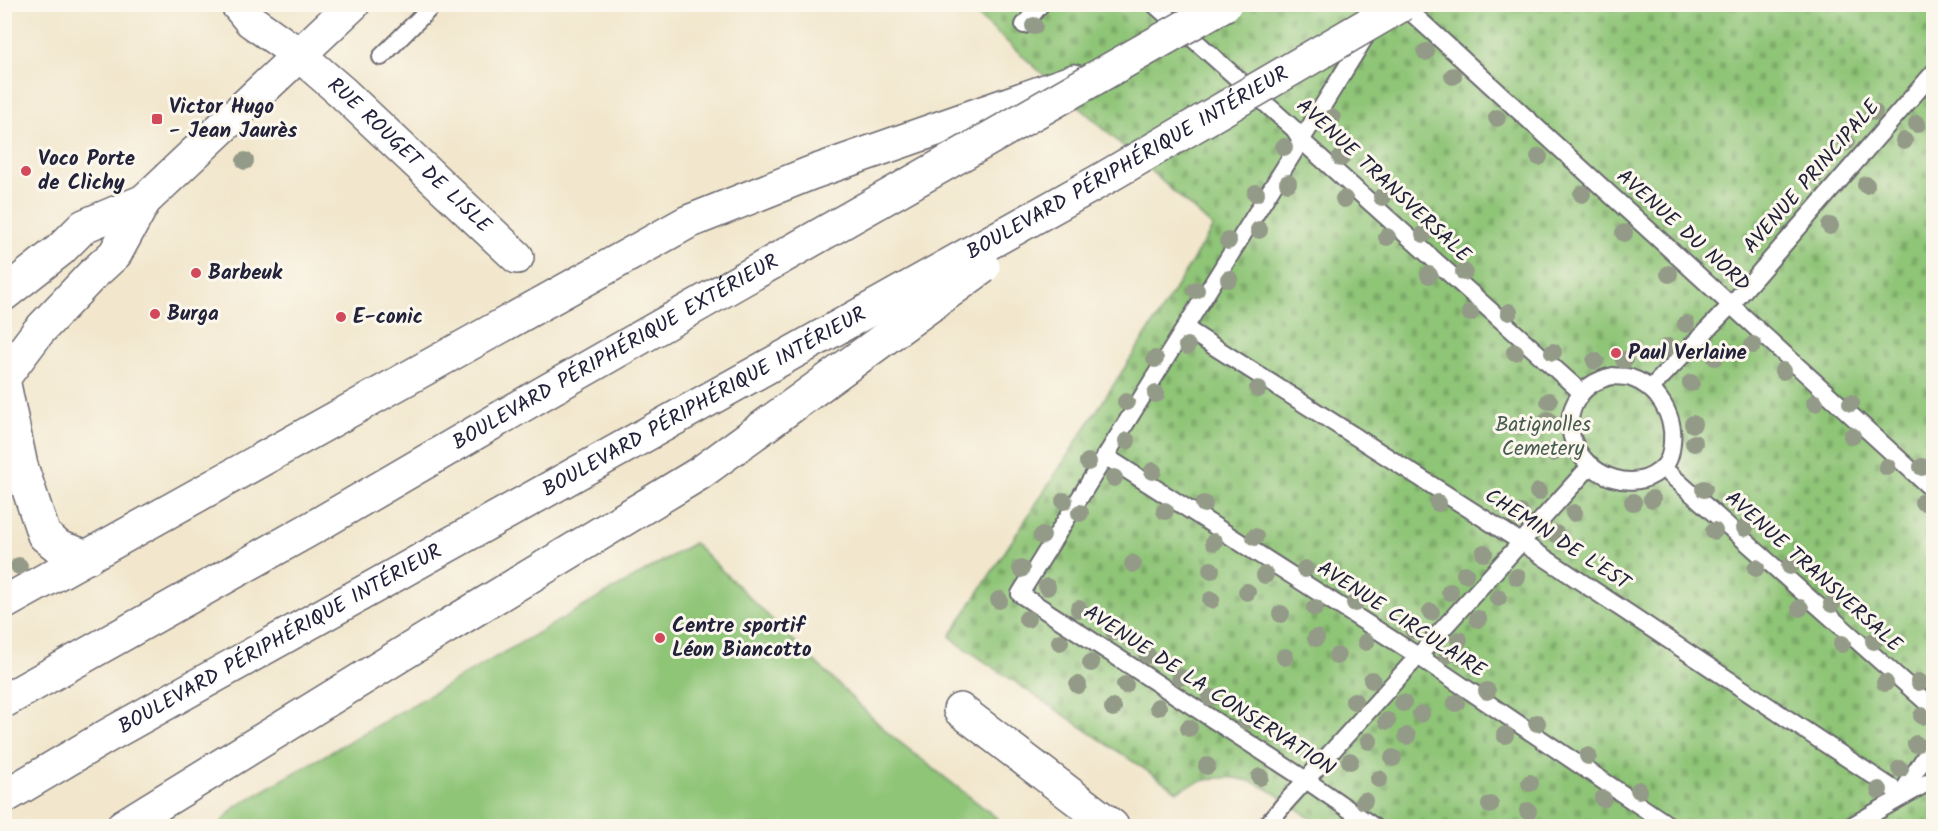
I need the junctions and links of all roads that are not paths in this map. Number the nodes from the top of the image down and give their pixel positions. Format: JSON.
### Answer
{"nodes":[{"id":1,"x":237,"y":4,"type":"edge"},
{"id":2,"x":352,"y":4,"type":"edge"},
{"id":3,"x":434,"y":4,"type":"edge"},
{"id":4,"x":1041,"y":4,"type":"edge"},
{"id":5,"x":1154,"y":4,"type":"edge"},
{"id":6,"x":1225,"y":4,"type":"edge"},
{"id":7,"x":1375,"y":4,"type":"edge"},
{"id":8,"x":1403,"y":4,"type":"edge"},
{"id":9,"x":1024,"y":25,"type":"dead end"},
{"id":10,"x":298,"y":54,"type":"junction"},
{"id":11,"x":381,"y":57,"type":"dead end"},
{"id":12,"x":1118,"y":65,"type":"junction"},
{"id":13,"x":1934,"y":72,"type":"edge"},
{"id":14,"x":1302,"y":141,"type":"junction"},
{"id":15,"x":1103,"y":179,"type":"junction"},
{"id":16,"x":144,"y":201,"type":"junction"},
{"id":17,"x":517,"y":256,"type":"dead end"},
{"id":18,"x":4,"y":294,"type":"edge"},
{"id":19,"x":1731,"y":305,"type":"junction"},
{"id":20,"x":1185,"y":328,"type":"junction"},
{"id":21,"x":4,"y":377,"type":"edge"},
{"id":22,"x":4,"y":384,"type":"edge"},
{"id":23,"x":1650,"y":389,"type":"junction"},
{"id":24,"x":1581,"y":392,"type":"junction"},
{"id":25,"x":1106,"y":456,"type":"junction"},
{"id":26,"x":1591,"y":465,"type":"junction"},
{"id":27,"x":1663,"y":468,"type":"junction"},
{"id":28,"x":1934,"y":491,"type":"edge"},
{"id":29,"x":1521,"y":542,"type":"junction"},
{"id":30,"x":88,"y":557,"type":"junction"},
{"id":31,"x":4,"y":603,"type":"edge"},
{"id":32,"x":1418,"y":656,"type":"junction"},
{"id":33,"x":4,"y":701,"type":"edge"},
{"id":34,"x":1934,"y":709,"type":"edge"},
{"id":35,"x":960,"y":710,"type":"dead end"},
{"id":36,"x":1934,"y":743,"type":"edge"},
{"id":37,"x":1934,"y":779,"type":"edge"},
{"id":38,"x":1306,"y":780,"type":"junction"},
{"id":39,"x":4,"y":796,"type":"edge"},
{"id":40,"x":1899,"y":797,"type":"junction"},
{"id":41,"x":123,"y":826,"type":"edge"},
{"id":42,"x":1112,"y":826,"type":"edge"},
{"id":43,"x":1266,"y":826,"type":"edge"},
{"id":44,"x":1373,"y":826,"type":"edge"},
{"id":45,"x":1670,"y":826,"type":"edge"},
{"id":46,"x":1851,"y":826,"type":"edge"}],
"edges":[{"from":1,"to":10,"type":"main road","name":"RUE ROUGET DE LISLE"},
{"from":2,"to":10,"type":"main road"},
{"from":3,"to":11,"type":"lane"},
{"from":4,"to":9,"type":"lane"},
{"from":5,"to":14,"type":"lane","name":"AVENUE TRANSVERSALE"},
{"from":6,"to":12,"type":"main road","name":"BOULEVARD PÉRIPHÉRIQUE EXTÉRIEUR","bridge":true},
{"from":7,"to":14,"type":"lane"},
{"from":8,"to":15,"type":"main road","name":"BOULEVARD PÉRIPHÉRIQUE INTÉRIEUR","bridge":true},
{"from":8,"to":19,"type":"lane","name":"AVENUE DU NORD"},
{"from":10,"to":16,"type":"main road"},
{"from":10,"to":17,"type":"main road","name":"RUE ROUGET DE LISLE"},
{"from":12,"to":30,"type":"main road","bridge":true},
{"from":12,"to":33,"type":"main road","name":"BOULEVARD PÉRIPHÉRIQUE EXTÉRIEUR","bridge":true},
{"from":13,"to":19,"type":"lane","name":"AVENUE PRINCIPALE"},
{"from":14,"to":20,"type":"lane"},
{"from":14,"to":24,"type":"lane","name":"AVENUE TRANSVERSALE"},
{"from":15,"to":39,"type":"main road","name":"BOULEVARD PÉRIPHÉRIQUE INTÉRIEUR","bridge":true},
{"from":15,"to":41,"type":"main road","bridge":true},
{"from":16,"to":18,"type":"main road"},
{"from":16,"to":21,"type":"main road"},
{"from":19,"to":23,"type":"lane","name":"AVENUE PRINCIPALE"},
{"from":19,"to":28,"type":"lane","name":"AVENUE DU NORD"},
{"from":20,"to":25,"type":"lane"},
{"from":20,"to":29,"type":"lane","name":"CHEMIN DE L'EST"},
{"from":22,"to":30,"type":"main road"},
{"from":23,"to":24,"type":"lane"},
{"from":23,"to":27,"type":"lane"},
{"from":24,"to":26,"type":"lane"},
{"from":25,"to":32,"type":"lane","name":"AVENUE CIRCULAIRE"},
{"from":25,"to":38,"type":"lane","name":"AVENUE DE LA CONSERVATION"},
{"from":26,"to":27,"type":"lane"},
{"from":26,"to":29,"type":"lane"},
{"from":27,"to":34,"type":"lane","name":"AVENUE TRANSVERSALE"},
{"from":29,"to":32,"type":"lane"},
{"from":29,"to":40,"type":"lane","name":"CHEMIN DE L'EST"},
{"from":30,"to":31,"type":"main road"},
{"from":32,"to":38,"type":"lane"},
{"from":32,"to":45,"type":"lane","name":"AVENUE CIRCULAIRE"},
{"from":35,"to":42,"type":"main road"},
{"from":36,"to":40,"type":"lane"},
{"from":37,"to":40,"type":"lane"},
{"from":38,"to":43,"type":"lane"},
{"from":38,"to":44,"type":"lane","name":"AVENUE DE LA CONSERVATION"},
{"from":40,"to":46,"type":"lane"}]}
